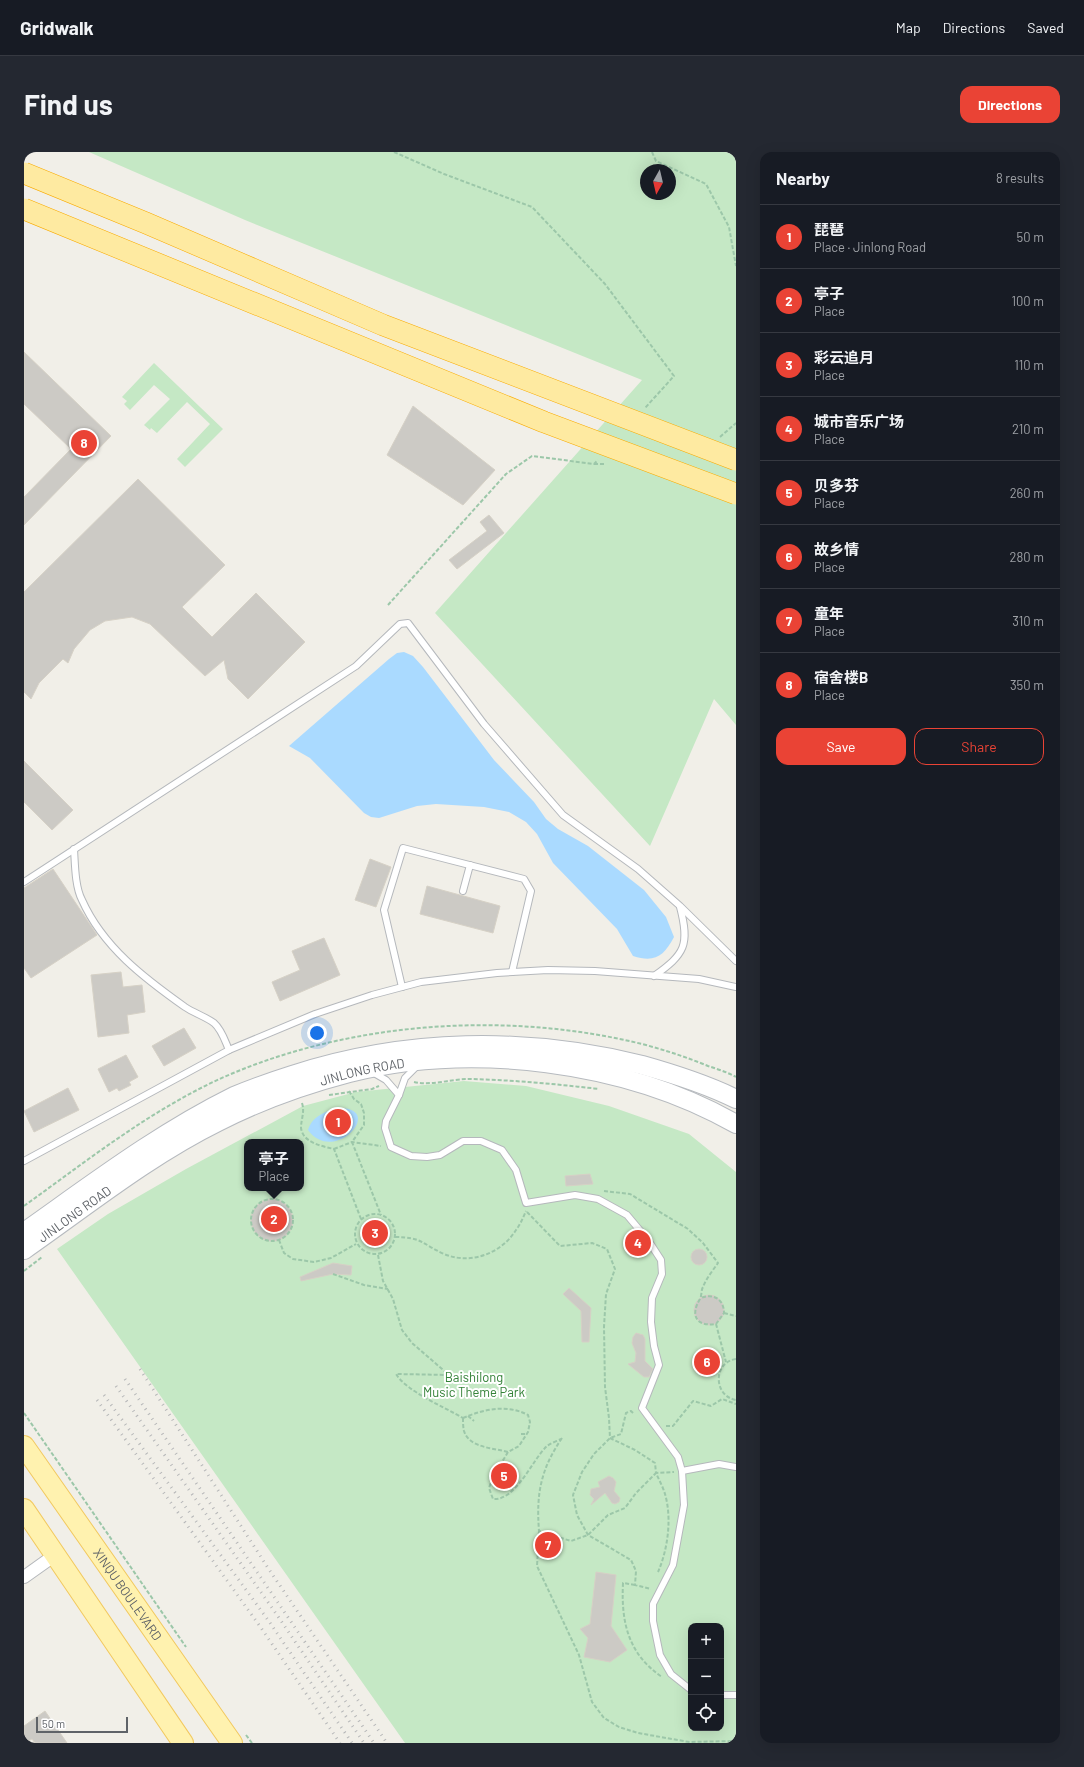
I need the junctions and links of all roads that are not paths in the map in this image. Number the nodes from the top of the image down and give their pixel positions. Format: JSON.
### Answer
{"nodes":[{"id":1,"x":24,"y":172,"type":"edge"},
{"id":2,"x":24,"y":209,"type":"edge"},
{"id":3,"x":736,"y":460,"type":"edge"},
{"id":4,"x":736,"y":494,"type":"edge"},
{"id":5,"x":74,"y":849,"type":"junction"},
{"id":6,"x":470,"y":865,"type":"junction"},
{"id":7,"x":24,"y":882,"type":"edge"},
{"id":8,"x":463,"y":891,"type":"dead end"},
{"id":9,"x":680,"y":906,"type":"junction"},
{"id":10,"x":736,"y":961,"type":"edge"},
{"id":11,"x":512,"y":972,"type":"junction"},
{"id":12,"x":654,"y":976,"type":"junction"},
{"id":13,"x":402,"y":987,"type":"junction"},
{"id":14,"x":736,"y":987,"type":"edge"},
{"id":15,"x":229,"y":1050,"type":"junction"},
{"id":16,"x":423,"y":1062,"type":"junction"},
{"id":17,"x":363,"y":1070,"type":"junction"},
{"id":18,"x":399,"y":1095,"type":"junction"},
{"id":19,"x":736,"y":1099,"type":"edge"},
{"id":20,"x":736,"y":1124,"type":"edge"},
{"id":21,"x":24,"y":1161,"type":"edge"},
{"id":22,"x":24,"y":1232,"type":"edge"},
{"id":23,"x":24,"y":1250,"type":"edge"},
{"id":24,"x":24,"y":1446,"type":"edge"},
{"id":25,"x":736,"y":1467,"type":"edge"},
{"id":26,"x":682,"y":1471,"type":"junction"},
{"id":27,"x":24,"y":1509,"type":"edge"},
{"id":28,"x":55,"y":1555,"type":"junction"},
{"id":29,"x":24,"y":1577,"type":"edge"},
{"id":30,"x":688,"y":1688,"type":"edge"},
{"id":31,"x":724,"y":1695,"type":"edge"},
{"id":32,"x":736,"y":1695,"type":"edge"},
{"id":33,"x":237,"y":1736,"type":"edge"},
{"id":34,"x":183,"y":1743,"type":"edge"}],
"edges":[{"from":1,"to":3,"type":"highway","bridge":true},
{"from":2,"to":4,"type":"highway","bridge":true},
{"from":5,"to":7,"type":"lane"},
{"from":5,"to":9,"type":"lane"},
{"from":5,"to":15,"type":"lane"},
{"from":6,"to":8,"type":"lane"},
{"from":6,"to":11,"type":"lane"},
{"from":6,"to":13,"type":"lane"},
{"from":9,"to":10,"type":"lane"},
{"from":9,"to":12,"type":"lane"},
{"from":11,"to":12,"type":"lane"},
{"from":11,"to":13,"type":"lane"},
{"from":12,"to":14,"type":"lane"},
{"from":13,"to":15,"type":"lane"},
{"from":15,"to":21,"type":"lane"},
{"from":16,"to":17,"type":"main road","name":"JINLONG ROAD"},
{"from":16,"to":18,"type":"lane"},
{"from":16,"to":20,"type":"main road","name":"JINLONG ROAD"},
{"from":17,"to":18,"type":"lane"},
{"from":17,"to":23,"type":"main road","name":"JINLONG ROAD"},
{"from":18,"to":26,"type":"lane"},
{"from":19,"to":22,"type":"main road","name":"JINLONG ROAD"},
{"from":24,"to":33,"type":"main road","name":"XINQU BOULEVARD"},
{"from":25,"to":26,"type":"lane"},
{"from":26,"to":30,"type":"lane"},
{"from":27,"to":28,"type":"main road"},
{"from":28,"to":29,"type":"street"},
{"from":28,"to":34,"type":"main road"},
{"from":31,"to":32,"type":"lane"}]}
